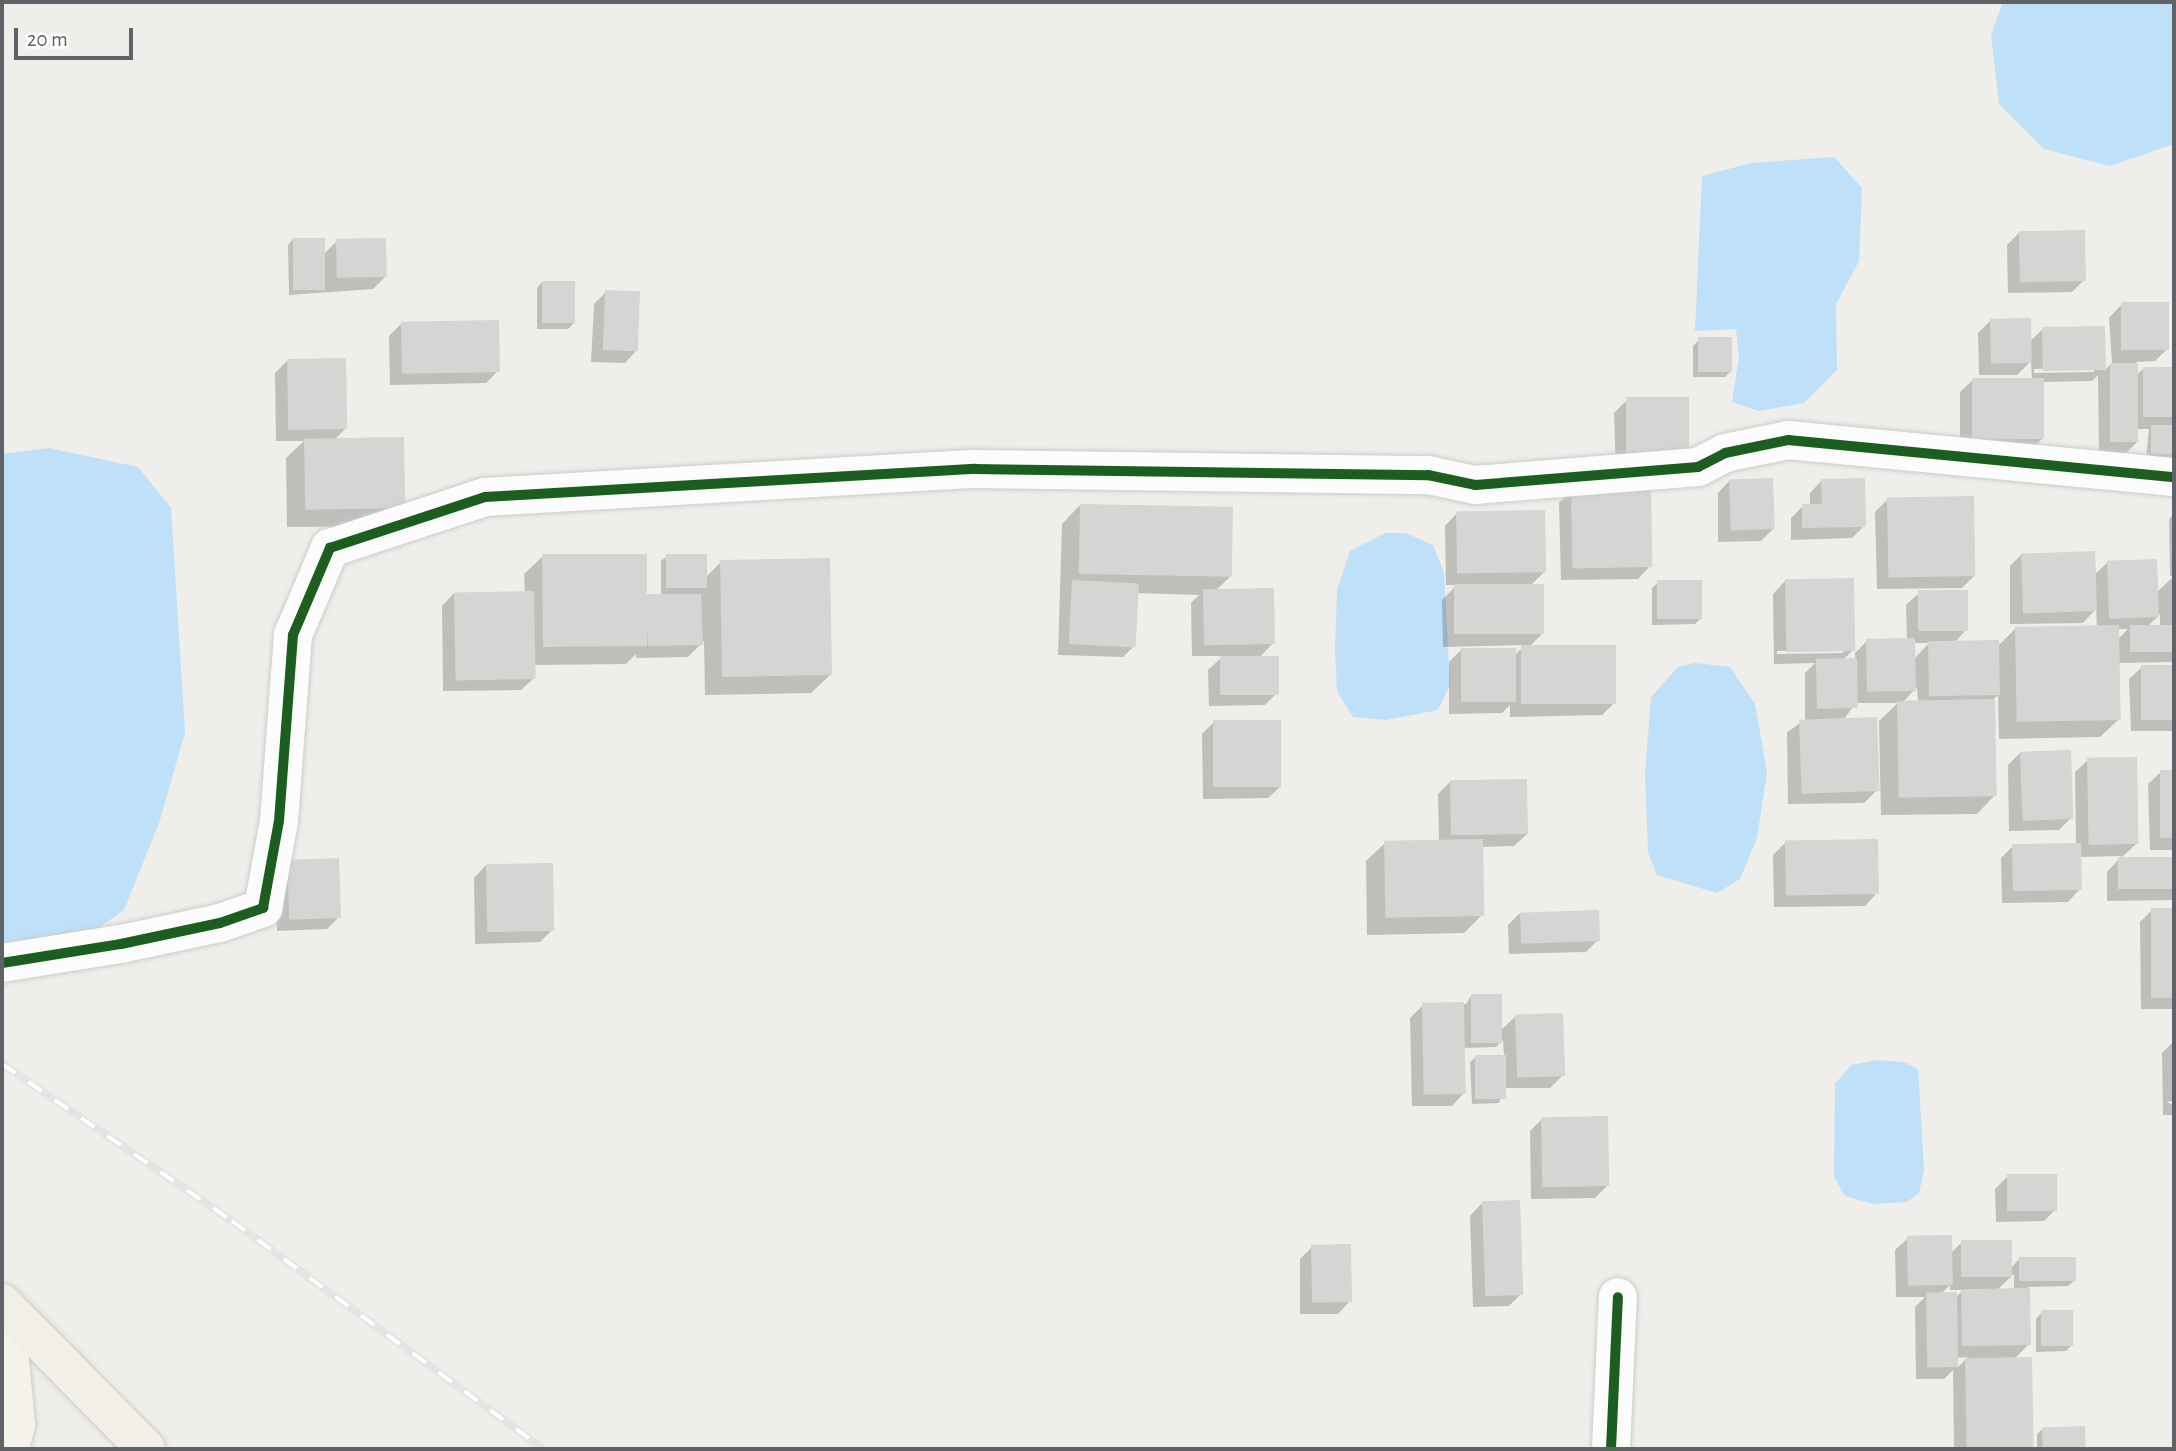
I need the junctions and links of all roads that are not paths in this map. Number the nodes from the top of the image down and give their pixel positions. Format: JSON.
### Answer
{"nodes":[{"id":1,"x":2174,"y":477,"type":"edge"},
{"id":2,"x":2,"y":963,"type":"edge"},
{"id":3,"x":1618,"y":1297,"type":"dead end"},
{"id":4,"x":3,"y":1304,"type":"edge"},
{"id":5,"x":10,"y":1449,"type":"edge"},
{"id":6,"x":146,"y":1449,"type":"edge"},
{"id":7,"x":1611,"y":1449,"type":"edge"}],
"edges":[{"from":1,"to":2,"type":"street"},
{"from":3,"to":7,"type":"street"},
{"from":4,"to":5,"type":"main road"},
{"from":4,"to":6,"type":"highway"}]}
